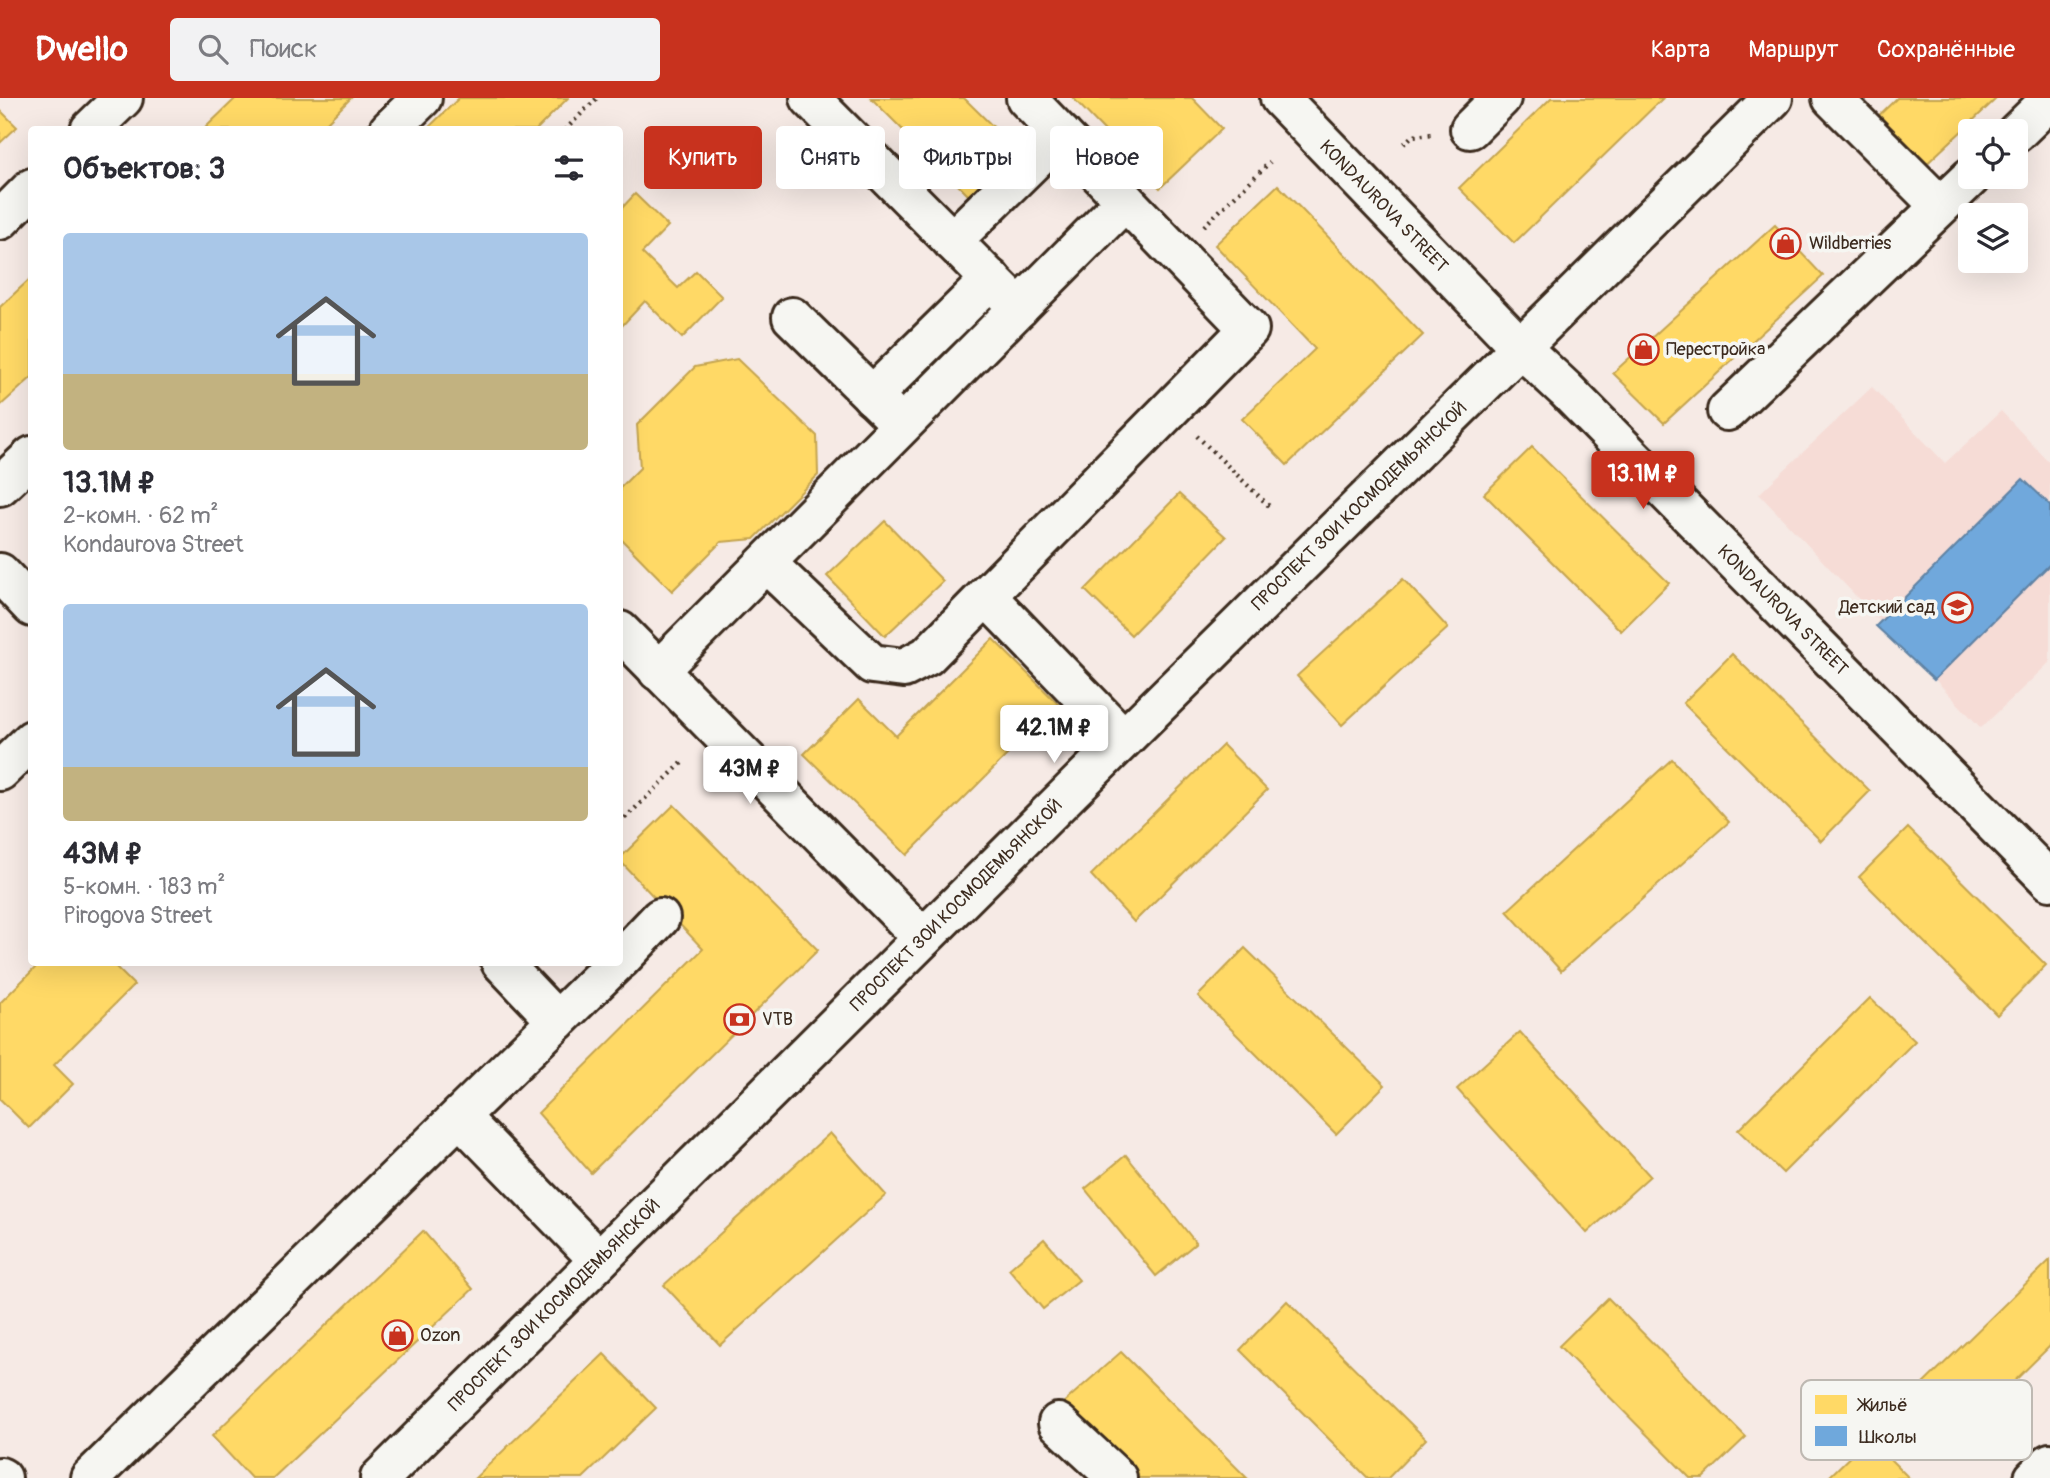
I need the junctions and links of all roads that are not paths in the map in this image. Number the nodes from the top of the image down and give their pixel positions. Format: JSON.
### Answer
{"nodes":[{"id":1,"x":422,"y":98,"type":"edge"},
{"id":2,"x":810,"y":98,"type":"edge"},
{"id":3,"x":1026,"y":98,"type":"edge"},
{"id":4,"x":1280,"y":98,"type":"edge"},
{"id":5,"x":1501,"y":98,"type":"edge"},
{"id":6,"x":1773,"y":98,"type":"edge"},
{"id":7,"x":1832,"y":98,"type":"edge"},
{"id":8,"x":2050,"y":100,"type":"edge"},
{"id":9,"x":2028,"y":121,"type":"edge"},
{"id":10,"x":393,"y":126,"type":"edge"},
{"id":11,"x":1053,"y":126,"type":"edge"},
{"id":12,"x":1470,"y":129,"type":"dead end"},
{"id":13,"x":1050,"y":145,"type":"edge"},
{"id":14,"x":1114,"y":189,"type":"edge"},
{"id":15,"x":1958,"y":189,"type":"edge"},
{"id":16,"x":28,"y":192,"type":"edge"},
{"id":17,"x":1125,"y":201,"type":"junction"},
{"id":18,"x":1940,"y":206,"type":"junction"},
{"id":19,"x":0,"y":220,"type":"edge"},
{"id":20,"x":952,"y":241,"type":"junction"},
{"id":21,"x":991,"y":279,"type":"junction"},
{"id":22,"x":1019,"y":308,"type":"junction"},
{"id":23,"x":792,"y":317,"type":"dead end"},
{"id":24,"x":1521,"y":348,"type":"junction"},
{"id":25,"x":872,"y":396,"type":"junction"},
{"id":26,"x":1727,"y":411,"type":"dead end"},
{"id":27,"x":902,"y":425,"type":"junction"},
{"id":28,"x":28,"y":460,"type":"edge"},
{"id":29,"x":0,"y":486,"type":"edge"},
{"id":30,"x":766,"y":562,"type":"junction"},
{"id":31,"x":0,"y":573,"type":"edge"},
{"id":32,"x":986,"y":596,"type":"junction"},
{"id":33,"x":28,"y":603,"type":"edge"},
{"id":34,"x":623,"y":634,"type":"edge"},
{"id":35,"x":658,"y":671,"type":"junction"},
{"id":36,"x":1123,"y":738,"type":"junction"},
{"id":37,"x":28,"y":744,"type":"edge"},
{"id":38,"x":0,"y":771,"type":"edge"},
{"id":39,"x":2050,"y":881,"type":"edge"},
{"id":40,"x":660,"y":918,"type":"dead end"},
{"id":41,"x":923,"y":938,"type":"junction"},
{"id":42,"x":623,"y":956,"type":"edge"},
{"id":43,"x":504,"y":966,"type":"edge"},
{"id":44,"x":613,"y":966,"type":"edge"},
{"id":45,"x":557,"y":1021,"type":"junction"},
{"id":46,"x":460,"y":1117,"type":"junction"},
{"id":47,"x":599,"y":1260,"type":"junction"},
{"id":48,"x":1058,"y":1423,"type":"dead end"},
{"id":49,"x":2050,"y":1463,"type":"edge"},
{"id":50,"x":90,"y":1478,"type":"edge"},
{"id":51,"x":380,"y":1478,"type":"edge"},
{"id":52,"x":1117,"y":1478,"type":"edge"},
{"id":53,"x":2034,"y":1478,"type":"edge"}],
"edges":[{"from":1,"to":10,"type":"street"},
{"from":2,"to":20,"type":"street"},
{"from":3,"to":11,"type":"street"},
{"from":4,"to":24,"type":"street","name":"KONDAUROVA STREET"},
{"from":5,"to":12,"type":"street"},
{"from":6,"to":24,"type":"street","name":"ПРОСПЕКТ ЗОИ КОСМОДЕМЬЯНСКОЙ"},
{"from":7,"to":18,"type":"street"},
{"from":8,"to":9,"type":"street"},
{"from":13,"to":20,"type":"street"},
{"from":14,"to":17,"type":"street"},
{"from":15,"to":18,"type":"street"},
{"from":16,"to":19,"type":"street"},
{"from":17,"to":22,"type":"street"},
{"from":17,"to":32,"type":"street"},
{"from":18,"to":26,"type":"street"},
{"from":20,"to":21,"type":"street"},
{"from":21,"to":22,"type":"street"},
{"from":21,"to":25,"type":"street"},
{"from":22,"to":27,"type":"street"},
{"from":23,"to":25,"type":"street"},
{"from":24,"to":36,"type":"street","name":"ПРОСПЕКТ ЗОИ КОСМОДЕМЬЯНСКОЙ"},
{"from":24,"to":39,"type":"street","name":"KONDAUROVA STREET"},
{"from":25,"to":27,"type":"street"},
{"from":27,"to":30,"type":"street"},
{"from":28,"to":29,"type":"street"},
{"from":30,"to":32,"type":"street"},
{"from":30,"to":35,"type":"street"},
{"from":31,"to":33,"type":"street"},
{"from":32,"to":36,"type":"street"},
{"from":34,"to":35,"type":"street"},
{"from":35,"to":41,"type":"street"},
{"from":36,"to":41,"type":"street","name":"ПРОСПЕКТ ЗОИ КОСМОДЕМЬЯНСКОЙ"},
{"from":37,"to":38,"type":"street"},
{"from":40,"to":42,"type":"street"},
{"from":41,"to":47,"type":"street","name":"ПРОСПЕКТ ЗОИ КОСМОДЕМЬЯНСКОЙ"},
{"from":43,"to":45,"type":"street"},
{"from":44,"to":45,"type":"street"},
{"from":45,"to":46,"type":"street"},
{"from":46,"to":47,"type":"street"},
{"from":46,"to":50,"type":"street"},
{"from":47,"to":51,"type":"street","name":"ПРОСПЕКТ ЗОИ КОСМОДЕМЬЯНСКОЙ"},
{"from":48,"to":52,"type":"street"},
{"from":49,"to":53,"type":"street"}]}
